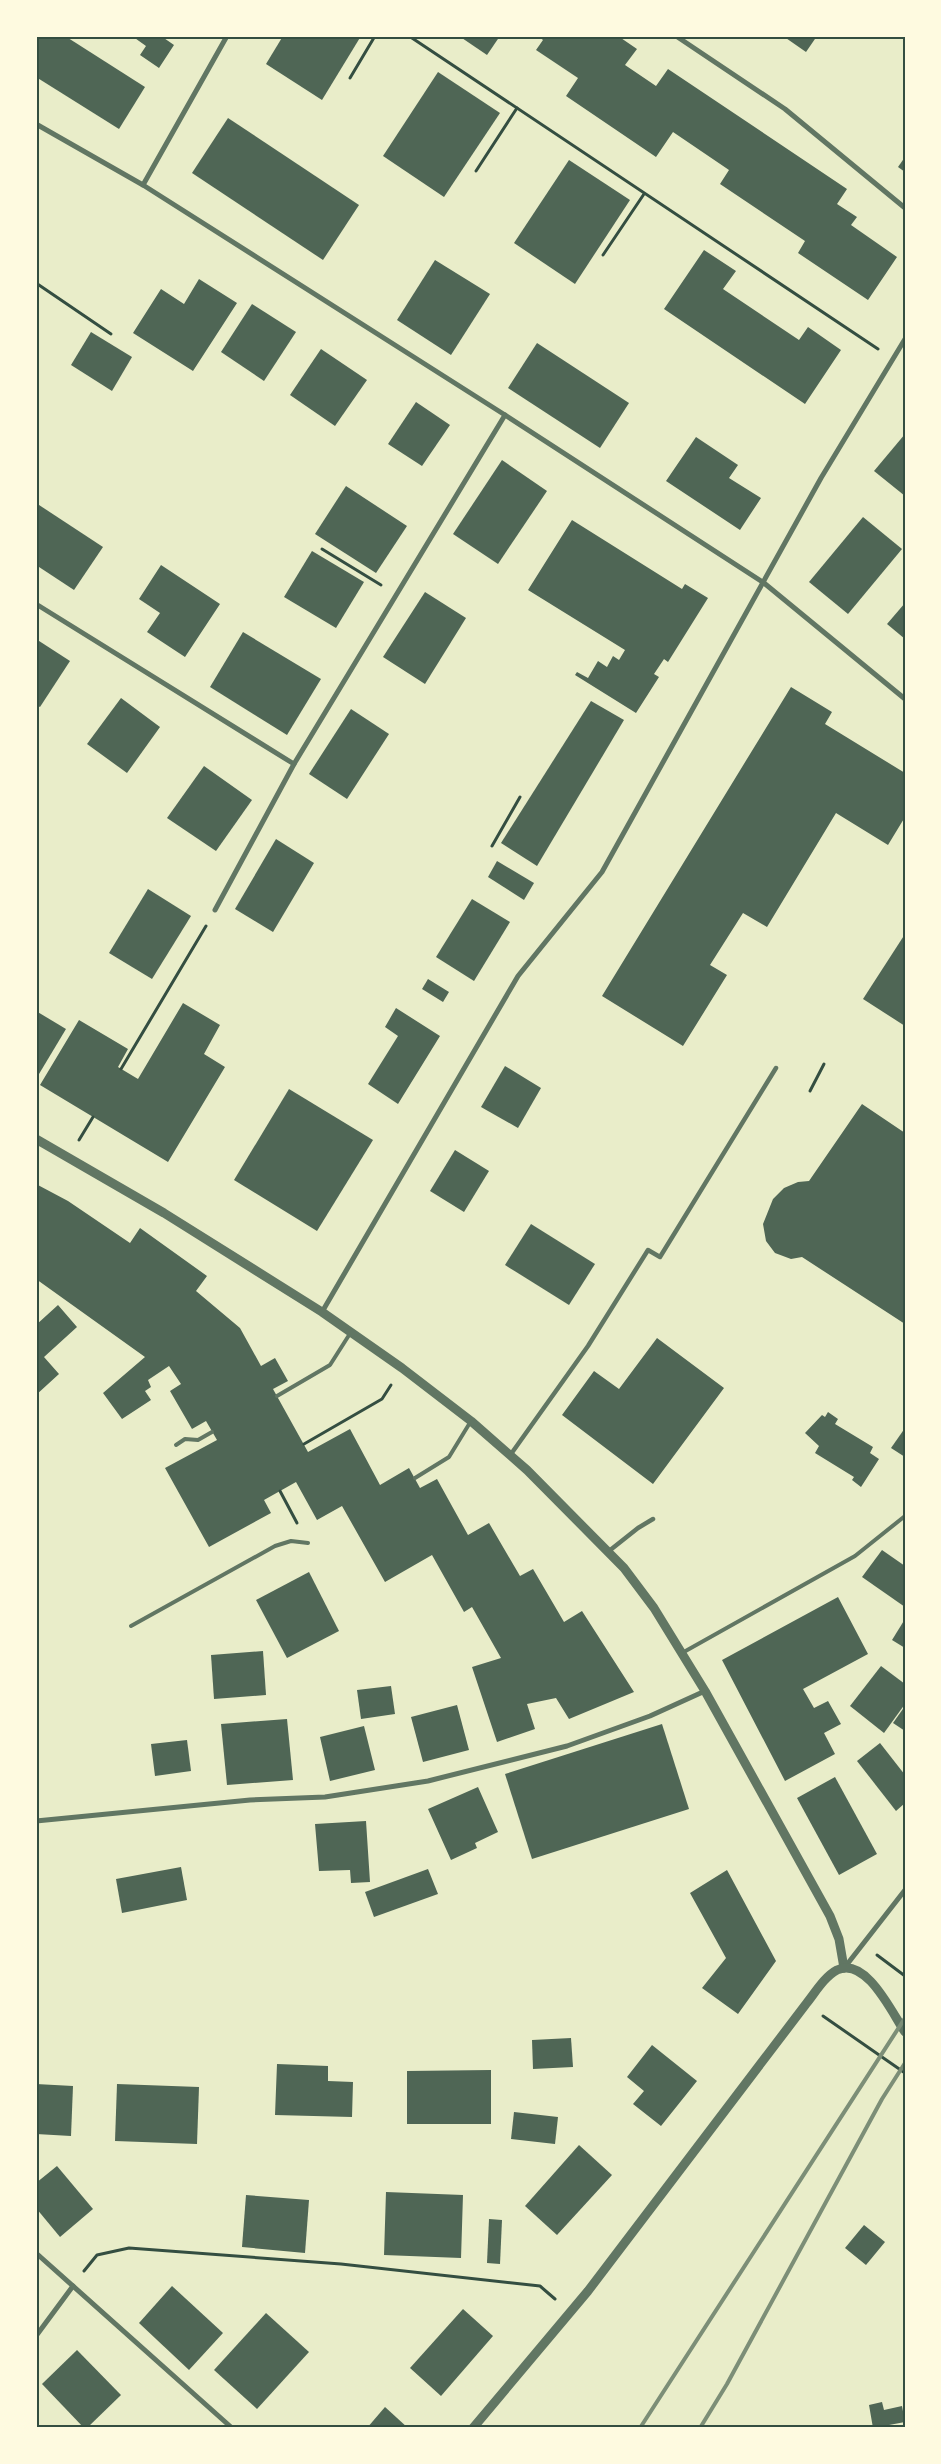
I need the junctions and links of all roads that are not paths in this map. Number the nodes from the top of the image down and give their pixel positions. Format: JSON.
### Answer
{"nodes":[{"id":1,"x":227,"y":36,"type":"edge"},
{"id":2,"x":676,"y":36,"type":"edge"},
{"id":3,"x":36,"y":124,"type":"edge"},
{"id":4,"x":143,"y":186,"type":"junction"},
{"id":5,"x":905,"y":208,"type":"edge"},
{"id":6,"x":905,"y":339,"type":"edge"},
{"id":7,"x":505,"y":415,"type":"junction"},
{"id":8,"x":764,"y":583,"type":"junction"},
{"id":9,"x":36,"y":604,"type":"edge"},
{"id":10,"x":905,"y":699,"type":"edge"},
{"id":11,"x":294,"y":764,"type":"junction"},
{"id":12,"x":215,"y":910,"type":"road end"},
{"id":13,"x":776,"y":1068,"type":"dead end"},
{"id":14,"x":36,"y":1139,"type":"edge"},
{"id":15,"x":322,"y":1312,"type":"junction"},
{"id":16,"x":350,"y":1332,"type":"junction"},
{"id":17,"x":277,"y":1396,"type":"dead end"},
{"id":18,"x":471,"y":1421,"type":"junction"},
{"id":19,"x":212,"y":1432,"type":"dead end"},
{"id":20,"x":176,"y":1445,"type":"dead end"},
{"id":21,"x":511,"y":1454,"type":"junction"},
{"id":22,"x":415,"y":1478,"type":"dead end"},
{"id":23,"x":905,"y":1516,"type":"edge"},
{"id":24,"x":653,"y":1519,"type":"dead end"},
{"id":25,"x":308,"y":1543,"type":"road end"},
{"id":26,"x":609,"y":1551,"type":"junction"},
{"id":27,"x":131,"y":1626,"type":"dead end"},
{"id":28,"x":682,"y":1653,"type":"junction"},
{"id":29,"x":705,"y":1691,"type":"junction"},
{"id":30,"x":36,"y":1821,"type":"edge"},
{"id":31,"x":905,"y":1890,"type":"edge"},
{"id":32,"x":844,"y":1968,"type":"junction"},
{"id":33,"x":905,"y":2032,"type":"edge"},
{"id":34,"x":36,"y":2253,"type":"edge"},
{"id":35,"x":73,"y":2286,"type":"junction"},
{"id":36,"x":36,"y":2336,"type":"edge"},
{"id":37,"x":232,"y":2428,"type":"edge"},
{"id":38,"x":473,"y":2428,"type":"edge"}],
"edges":[{"from":1,"to":4,"type":"street"},
{"from":2,"to":5,"type":"street"},
{"from":3,"to":4,"type":"street"},
{"from":4,"to":7,"type":"street"},
{"from":6,"to":8,"type":"street"},
{"from":7,"to":8,"type":"street"},
{"from":7,"to":11,"type":"street"},
{"from":8,"to":10,"type":"street"},
{"from":8,"to":15,"type":"street"},
{"from":9,"to":11,"type":"street"},
{"from":11,"to":12,"type":"street"},
{"from":13,"to":21,"type":"street"},
{"from":14,"to":15,"type":"street"},
{"from":15,"to":16,"type":"street"},
{"from":16,"to":17,"type":"lane"},
{"from":16,"to":18,"type":"street"},
{"from":18,"to":21,"type":"street"},
{"from":18,"to":22,"type":"lane"},
{"from":19,"to":20,"type":"lane"},
{"from":21,"to":26,"type":"street"},
{"from":23,"to":28,"type":"lane"},
{"from":24,"to":26,"type":"street"},
{"from":25,"to":27,"type":"lane"},
{"from":26,"to":28,"type":"street"},
{"from":28,"to":29,"type":"street"},
{"from":29,"to":30,"type":"street"},
{"from":29,"to":32,"type":"street"},
{"from":31,"to":32,"type":"street"},
{"from":32,"to":33,"type":"street"},
{"from":32,"to":38,"type":"street"},
{"from":34,"to":35,"type":"street"},
{"from":35,"to":36,"type":"street"},
{"from":35,"to":37,"type":"street"}]}
